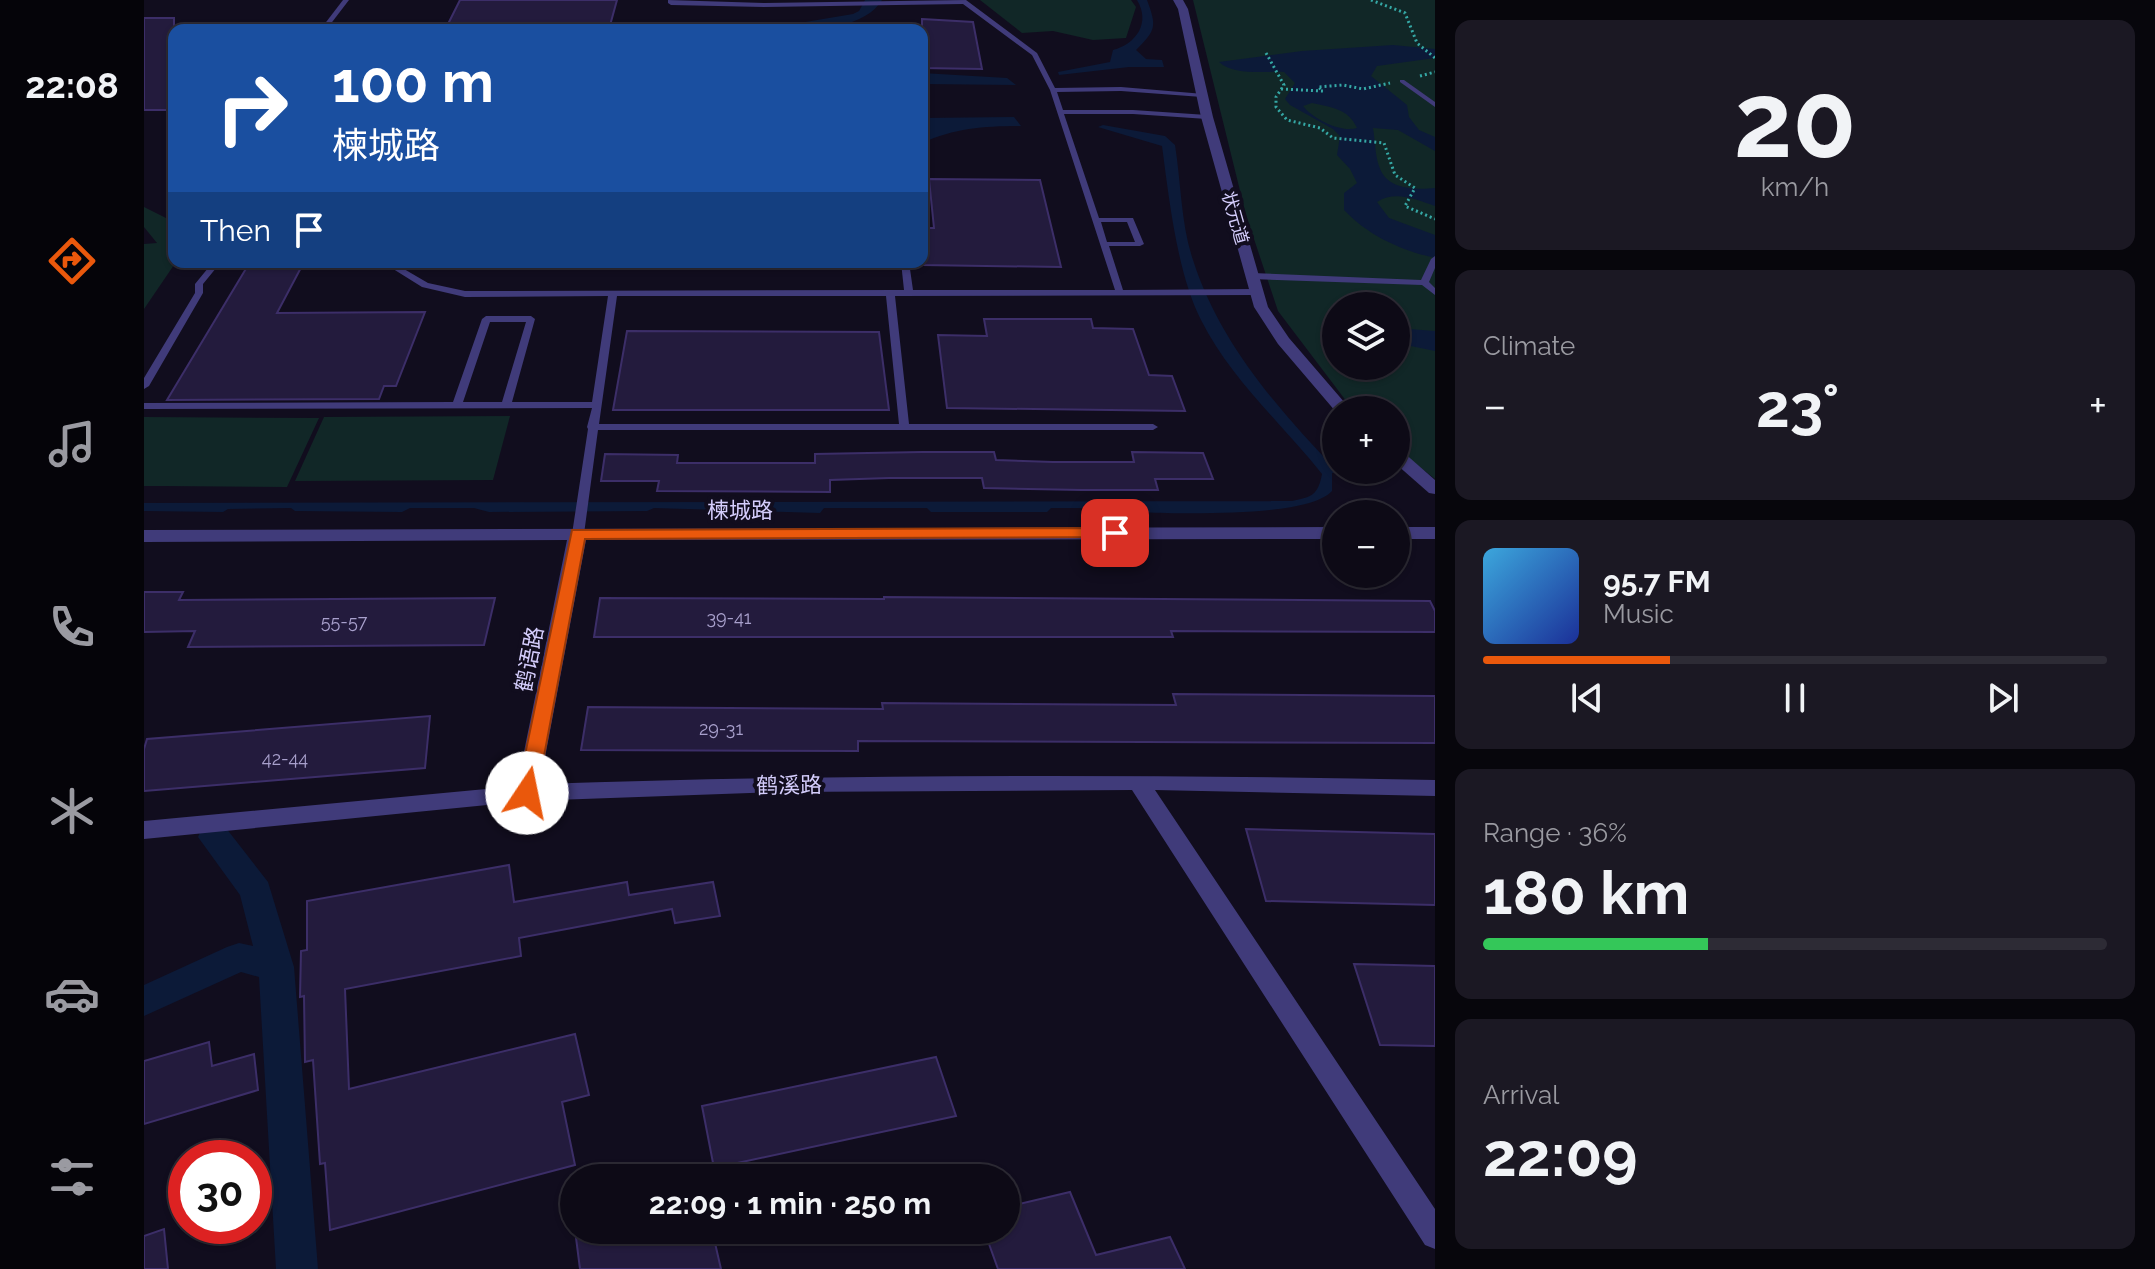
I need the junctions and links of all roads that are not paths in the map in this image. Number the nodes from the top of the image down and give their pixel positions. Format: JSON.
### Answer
{"nodes":[{"id":1,"x":346,"y":0,"type":"edge"},
{"id":2,"x":671,"y":0,"type":"edge"},
{"id":3,"x":1178,"y":0,"type":"edge"},
{"id":4,"x":962,"y":1,"type":"edge"},
{"id":5,"x":722,"y":2,"type":"edge"},
{"id":6,"x":328,"y":24,"type":"edge"},
{"id":7,"x":1402,"y":81,"type":"dead end"},
{"id":8,"x":1053,"y":90,"type":"junction"},
{"id":9,"x":1202,"y":95,"type":"junction"},
{"id":10,"x":1435,"y":105,"type":"edge"},
{"id":11,"x":1059,"y":112,"type":"junction"},
{"id":12,"x":1207,"y":117,"type":"junction"},
{"id":13,"x":1096,"y":220,"type":"junction"},
{"id":14,"x":1104,"y":244,"type":"junction"},
{"id":15,"x":1434,"y":261,"type":"edge"},
{"id":16,"x":212,"y":268,"type":"edge"},
{"id":17,"x":396,"y":268,"type":"edge"},
{"id":18,"x":906,"y":268,"type":"edge"},
{"id":19,"x":1251,"y":276,"type":"junction"},
{"id":20,"x":1424,"y":283,"type":"junction"},
{"id":21,"x":1256,"y":292,"type":"junction"},
{"id":22,"x":1435,"y":292,"type":"edge"},
{"id":23,"x":890,"y":293,"type":"junction"},
{"id":24,"x":1120,"y":293,"type":"junction"},
{"id":25,"x":909,"y":294,"type":"junction"},
{"id":26,"x":613,"y":295,"type":"junction"},
{"id":27,"x":144,"y":386,"type":"edge"},
{"id":28,"x":1328,"y":396,"type":"edge"},
{"id":29,"x":506,"y":405,"type":"junction"},
{"id":30,"x":595,"y":405,"type":"junction"},
{"id":31,"x":144,"y":406,"type":"edge"},
{"id":32,"x":457,"y":406,"type":"junction"},
{"id":33,"x":592,"y":427,"type":"junction"},
{"id":34,"x":904,"y":427,"type":"junction"},
{"id":35,"x":1153,"y":427,"type":"dead end"},
{"id":36,"x":1410,"y":467,"type":"edge"},
{"id":37,"x":1435,"y":489,"type":"edge"},
{"id":38,"x":1322,"y":533,"type":"edge"},
{"id":39,"x":1410,"y":533,"type":"edge"},
{"id":40,"x":1435,"y":533,"type":"edge"},
{"id":41,"x":578,"y":534,"type":"junction"},
{"id":42,"x":144,"y":536,"type":"edge"},
{"id":43,"x":1138,"y":782,"type":"junction"},
{"id":44,"x":1435,"y":788,"type":"edge"},
{"id":45,"x":527,"y":793,"type":"junction"},
{"id":46,"x":144,"y":830,"type":"edge"},
{"id":47,"x":1435,"y":1235,"type":"edge"}],
"edges":[{"from":1,"to":6,"type":"lane"},
{"from":2,"to":5,"type":"lane"},
{"from":3,"to":9,"type":"street","name":"状元道"},
{"from":4,"to":5,"type":"lane"},
{"from":4,"to":8,"type":"lane"},
{"from":7,"to":10,"type":"lane"},
{"from":8,"to":9,"type":"lane"},
{"from":8,"to":11,"type":"lane"},
{"from":9,"to":12,"type":"street","name":"状元道"},
{"from":11,"to":12,"type":"lane"},
{"from":11,"to":13,"type":"lane"},
{"from":12,"to":19,"type":"street","name":"状元道"},
{"from":13,"to":14,"type":"lane"},
{"from":13,"to":14,"type":"lane"},
{"from":14,"to":24,"type":"lane"},
{"from":15,"to":20,"type":"lane"},
{"from":16,"to":27,"type":"lane"},
{"from":17,"to":26,"type":"lane"},
{"from":18,"to":25,"type":"lane"},
{"from":19,"to":20,"type":"lane"},
{"from":19,"to":21,"type":"street","name":"状元道"},
{"from":20,"to":22,"type":"lane"},
{"from":21,"to":24,"type":"lane"},
{"from":21,"to":28,"type":"street","name":"状元道"},
{"from":23,"to":25,"type":"lane"},
{"from":23,"to":26,"type":"lane"},
{"from":23,"to":34,"type":"lane"},
{"from":24,"to":25,"type":"lane"},
{"from":26,"to":30,"type":"lane"},
{"from":29,"to":30,"type":"lane"},
{"from":29,"to":32,"type":"lane"},
{"from":29,"to":32,"type":"lane"},
{"from":30,"to":33,"type":"lane"},
{"from":31,"to":32,"type":"lane"},
{"from":33,"to":34,"type":"lane"},
{"from":33,"to":41,"type":"lane"},
{"from":34,"to":35,"type":"lane"},
{"from":36,"to":37,"type":"street"},
{"from":38,"to":41,"type":"street","name":"楝城路"},
{"from":39,"to":40,"type":"street"},
{"from":41,"to":42,"type":"street","name":"楝城路"},
{"from":41,"to":45,"type":"street","name":"鹤语路"},
{"from":43,"to":44,"type":"street","name":"鹤溪路"},
{"from":43,"to":45,"type":"street","name":"鹤溪路"},
{"from":43,"to":47,"type":"street"},
{"from":45,"to":46,"type":"street","name":"鹤溪路"}]}
